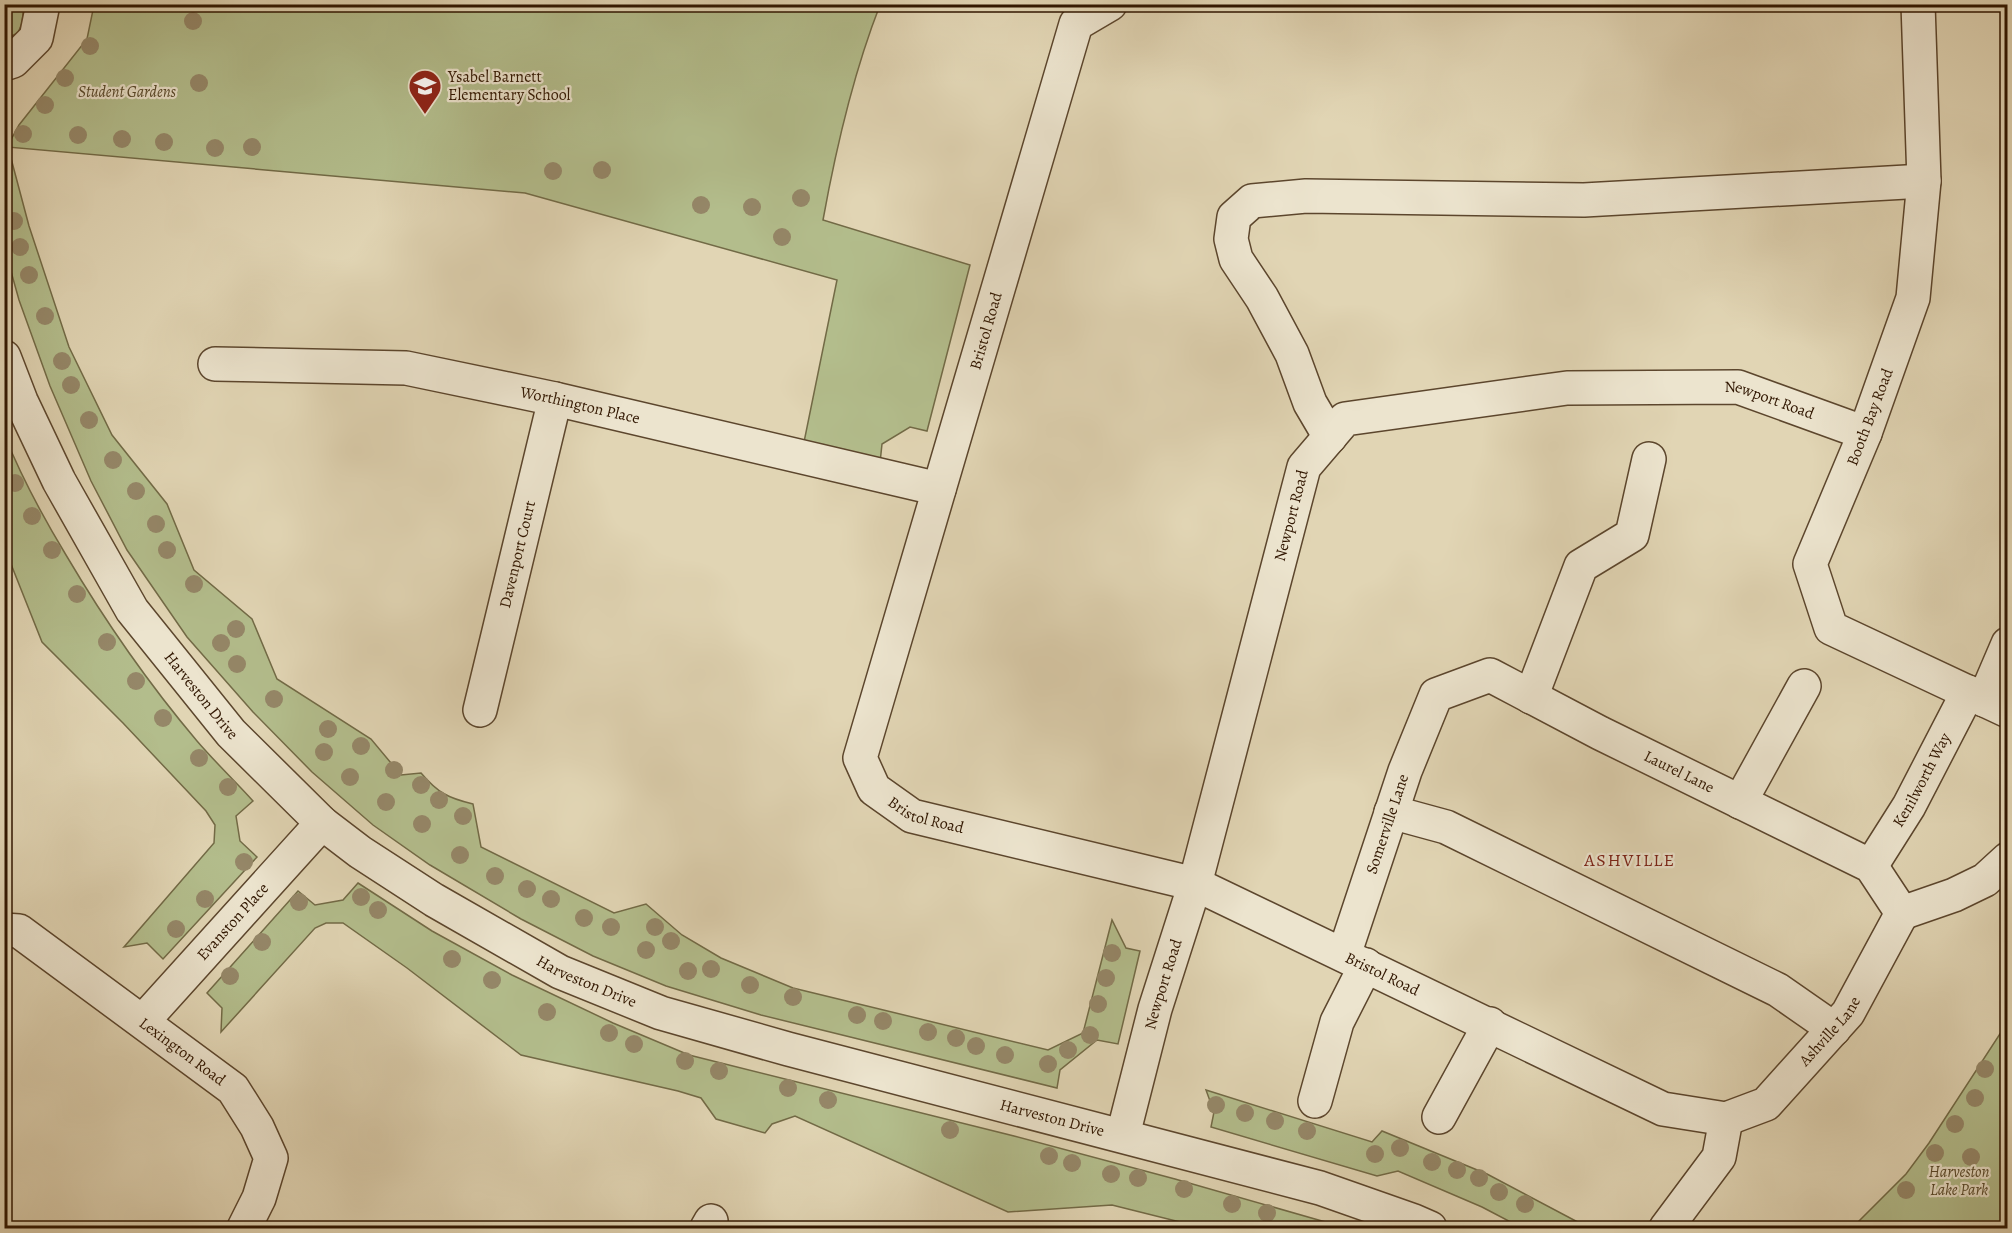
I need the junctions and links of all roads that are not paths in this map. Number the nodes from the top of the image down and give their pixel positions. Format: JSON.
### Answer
{"nodes":[{"id":1,"x":43,"y":4,"type":"edge"},
{"id":2,"x":1110,"y":4,"type":"edge"},
{"id":3,"x":1918,"y":4,"type":"edge"},
{"id":4,"x":4,"y":64,"type":"edge"},
{"id":5,"x":1924,"y":181,"type":"junction"},
{"id":6,"x":4,"y":357,"type":"edge"},
{"id":7,"x":214,"y":364,"type":"dead end"},
{"id":8,"x":555,"y":399,"type":"junction"},
{"id":9,"x":1865,"y":433,"type":"junction"},
{"id":10,"x":1330,"y":438,"type":"junction"},
{"id":11,"x":1649,"y":459,"type":"dead end"},
{"id":12,"x":939,"y":489,"type":"junction"},
{"id":13,"x":2007,"y":644,"type":"edge"},
{"id":14,"x":1804,"y":686,"type":"dead end"},
{"id":15,"x":1436,"y":695,"type":"joint"},
{"id":16,"x":1531,"y":697,"type":"junction"},
{"id":17,"x":1986,"y":701,"type":"edge"},
{"id":18,"x":480,"y":710,"type":"dead end"},
{"id":19,"x":1740,"y":802,"type":"junction"},
{"id":20,"x":1391,"y":812,"type":"junction"},
{"id":21,"x":322,"y":823,"type":"junction"},
{"id":22,"x":2007,"y":859,"type":"edge"},
{"id":23,"x":1871,"y":866,"type":"junction"},
{"id":24,"x":1195,"y":884,"type":"junction"},
{"id":25,"x":1902,"y":914,"type":"junction"},
{"id":26,"x":4,"y":930,"type":"edge"},
{"id":27,"x":1355,"y":960,"type":"junction"},
{"id":28,"x":143,"y":1022,"type":"junction"},
{"id":29,"x":1490,"y":1024,"type":"junction"},
{"id":30,"x":1834,"y":1029,"type":"junction"},
{"id":31,"x":1315,"y":1101,"type":"dead end"},
{"id":32,"x":1439,"y":1117,"type":"dead end"},
{"id":33,"x":1726,"y":1119,"type":"junction"},
{"id":34,"x":1123,"y":1135,"type":"junction"},
{"id":35,"x":1418,"y":1226,"type":"edge"},
{"id":36,"x":244,"y":1228,"type":"edge"},
{"id":37,"x":1666,"y":1228,"type":"edge"}],
"edges":[{"from":1,"to":4,"type":"street"},
{"from":2,"to":12,"type":"street","name":"Bristol Road"},
{"from":3,"to":5,"type":"street","name":"Booth Bay Road"},
{"from":5,"to":9,"type":"street","name":"Booth Bay Road"},
{"from":5,"to":10,"type":"street"},
{"from":6,"to":21,"type":"street","name":"Harveston Drive"},
{"from":7,"to":8,"type":"street","name":"Worthington Place"},
{"from":8,"to":12,"type":"street","name":"Worthington Place"},
{"from":8,"to":18,"type":"street","name":"Davenport Court"},
{"from":9,"to":10,"type":"street","name":"Newport Road"},
{"from":9,"to":17,"type":"street","name":"Booth Bay Road"},
{"from":10,"to":24,"type":"street","name":"Newport Road"},
{"from":11,"to":16,"type":"street"},
{"from":12,"to":24,"type":"street","name":"Bristol Road"},
{"from":13,"to":17,"type":"street","name":"Kenilworth Way"},
{"from":14,"to":19,"type":"street"},
{"from":15,"to":16,"type":"street","name":"Laurel Lane"},
{"from":15,"to":20,"type":"street","name":"Somerville Lane"},
{"from":16,"to":19,"type":"street","name":"Laurel Lane"},
{"from":17,"to":23,"type":"street","name":"Kenilworth Way"},
{"from":19,"to":23,"type":"street","name":"Laurel Lane"},
{"from":20,"to":27,"type":"street","name":"Somerville Lane"},
{"from":20,"to":30,"type":"street"},
{"from":21,"to":28,"type":"street","name":"Evanston Place"},
{"from":21,"to":34,"type":"street","name":"Harveston Drive"},
{"from":22,"to":25,"type":"street"},
{"from":23,"to":25,"type":"street"},
{"from":24,"to":27,"type":"street","name":"Bristol Road"},
{"from":24,"to":34,"type":"street","name":"Newport Road"},
{"from":25,"to":30,"type":"street","name":"Ashville Lane"},
{"from":26,"to":28,"type":"street","name":"Lexington Road"},
{"from":27,"to":29,"type":"street","name":"Bristol Road"},
{"from":27,"to":31,"type":"street","name":"Somerville Lane"},
{"from":28,"to":36,"type":"street","name":"Lexington Road"},
{"from":29,"to":32,"type":"street"},
{"from":29,"to":33,"type":"street","name":"Bristol Road"},
{"from":30,"to":33,"type":"street","name":"Ashville Lane"},
{"from":33,"to":37,"type":"street"},
{"from":34,"to":35,"type":"street","name":"Harveston Drive"}]}
